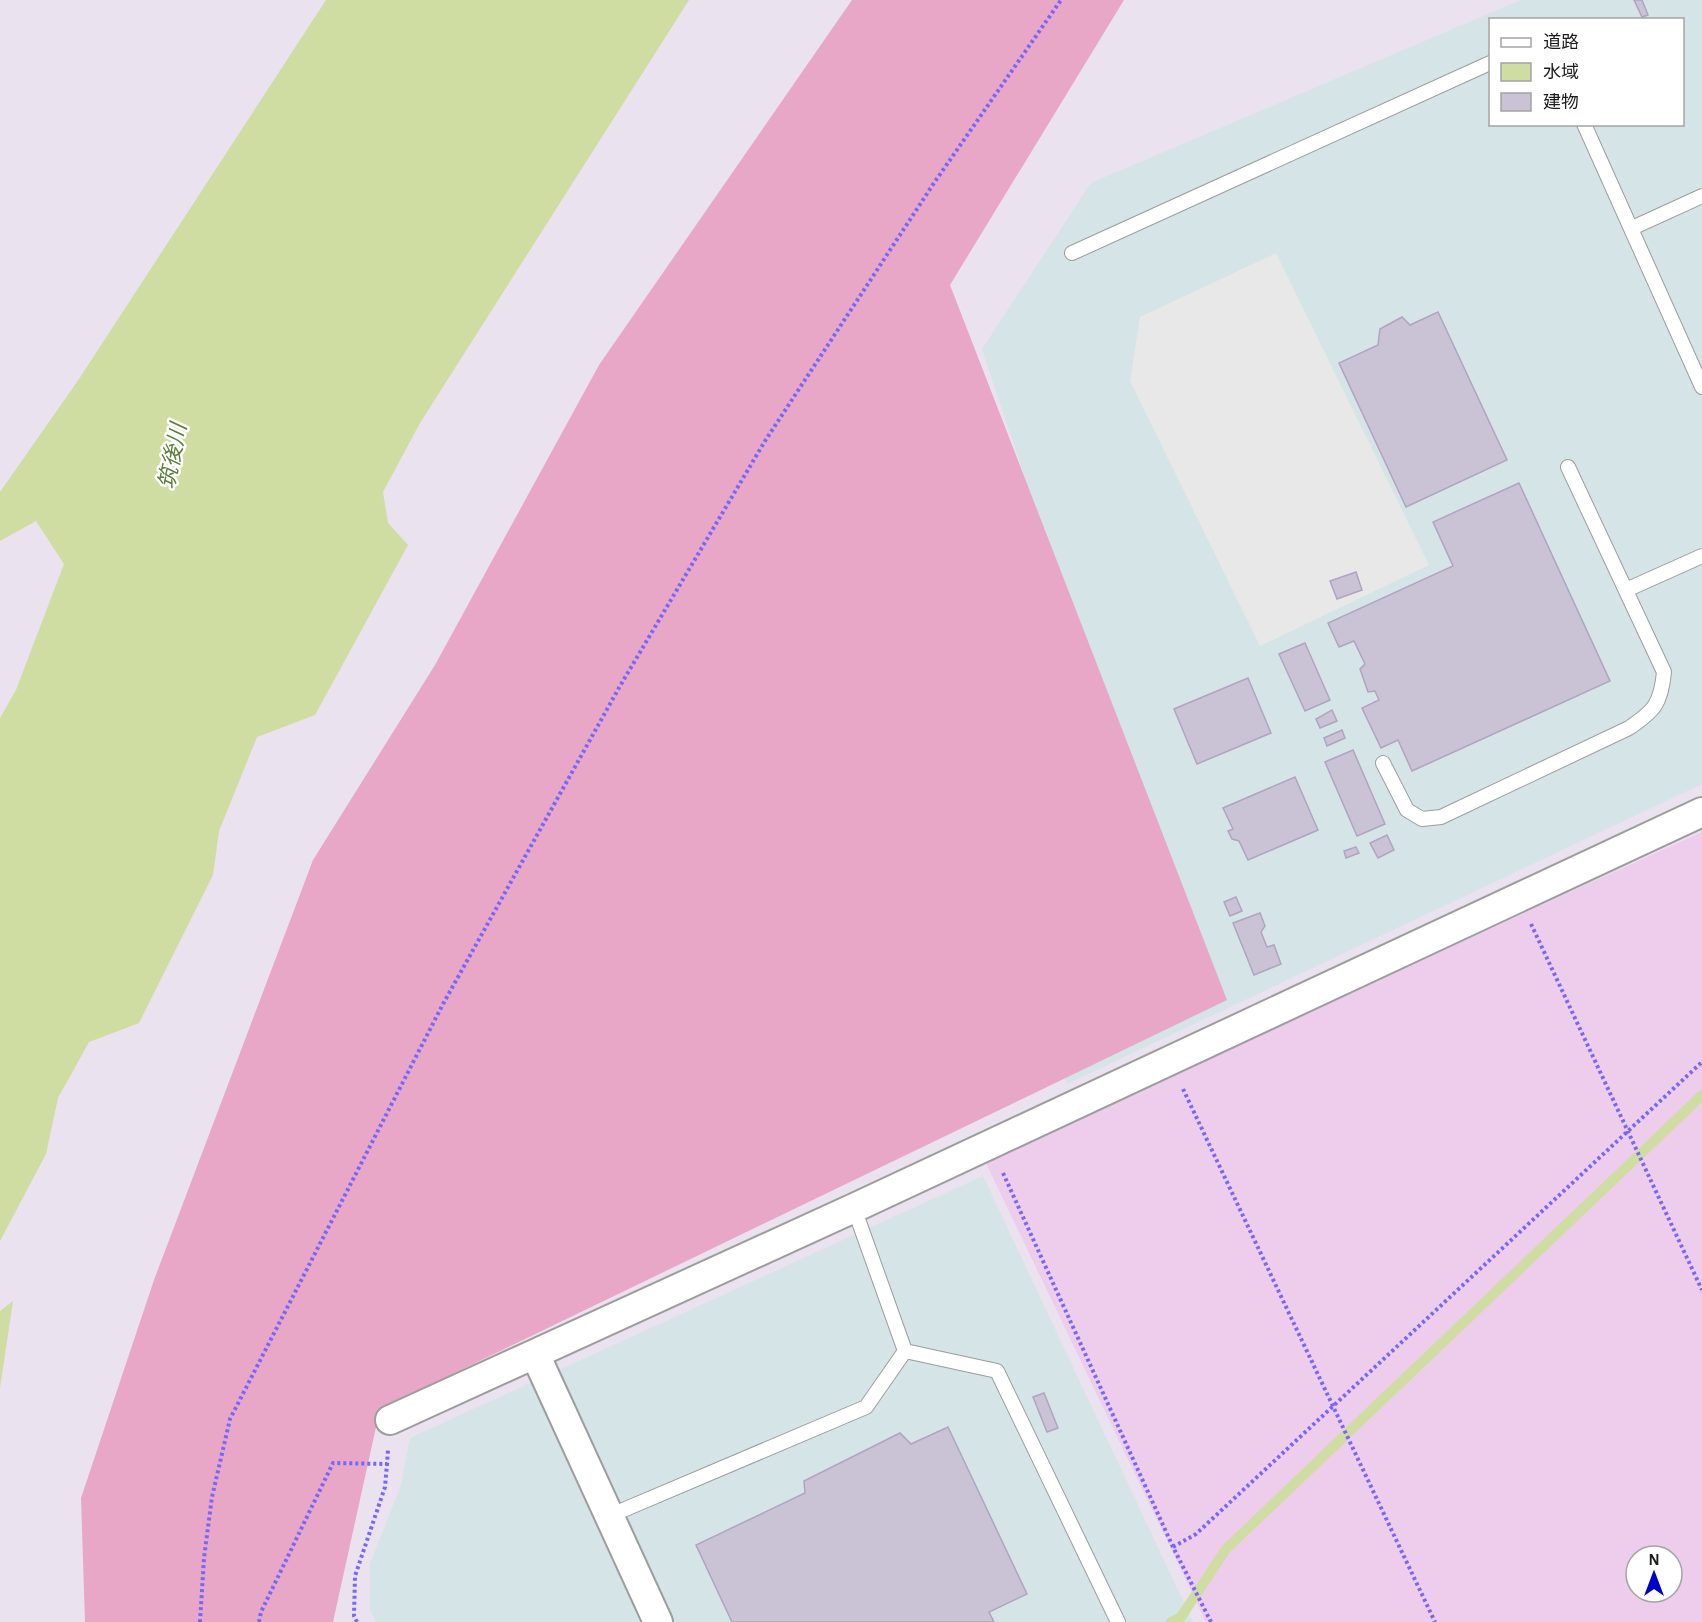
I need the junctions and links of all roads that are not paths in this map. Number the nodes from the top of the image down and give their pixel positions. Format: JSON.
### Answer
{"nodes":[{"id":1,"x":1489,"y":64,"type":"edge"},
{"id":2,"x":1585,"y":126,"type":"edge"},
{"id":3,"x":1702,"y":196,"type":"edge"},
{"id":4,"x":1632,"y":228,"type":"junction"},
{"id":5,"x":1072,"y":253,"type":"dead end"},
{"id":6,"x":1702,"y":387,"type":"edge"},
{"id":7,"x":1568,"y":467,"type":"dead end"},
{"id":8,"x":1702,"y":556,"type":"edge"},
{"id":9,"x":1626,"y":590,"type":"junction"},
{"id":10,"x":1383,"y":763,"type":"dead end"},
{"id":11,"x":1702,"y":812,"type":"edge"},
{"id":12,"x":854,"y":1208,"type":"junction"},
{"id":13,"x":906,"y":1351,"type":"junction"},
{"id":14,"x":535,"y":1354,"type":"junction"},
{"id":15,"x":390,"y":1420,"type":"road end"},
{"id":16,"x":609,"y":1516,"type":"junction"},
{"id":17,"x":658,"y":1622,"type":"edge"},
{"id":18,"x":1118,"y":1622,"type":"edge"}],
"edges":[{"from":1,"to":5,"type":"lane"},
{"from":2,"to":4,"type":"lane"},
{"from":3,"to":4,"type":"lane"},
{"from":4,"to":6,"type":"lane"},
{"from":7,"to":9,"type":"lane"},
{"from":8,"to":9,"type":"lane"},
{"from":9,"to":10,"type":"lane"},
{"from":11,"to":12,"type":"street"},
{"from":12,"to":13,"type":"lane"},
{"from":12,"to":14,"type":"street"},
{"from":13,"to":16,"type":"lane"},
{"from":13,"to":18,"type":"lane"},
{"from":14,"to":15,"type":"street"},
{"from":14,"to":16,"type":"street"},
{"from":16,"to":17,"type":"street"}]}
